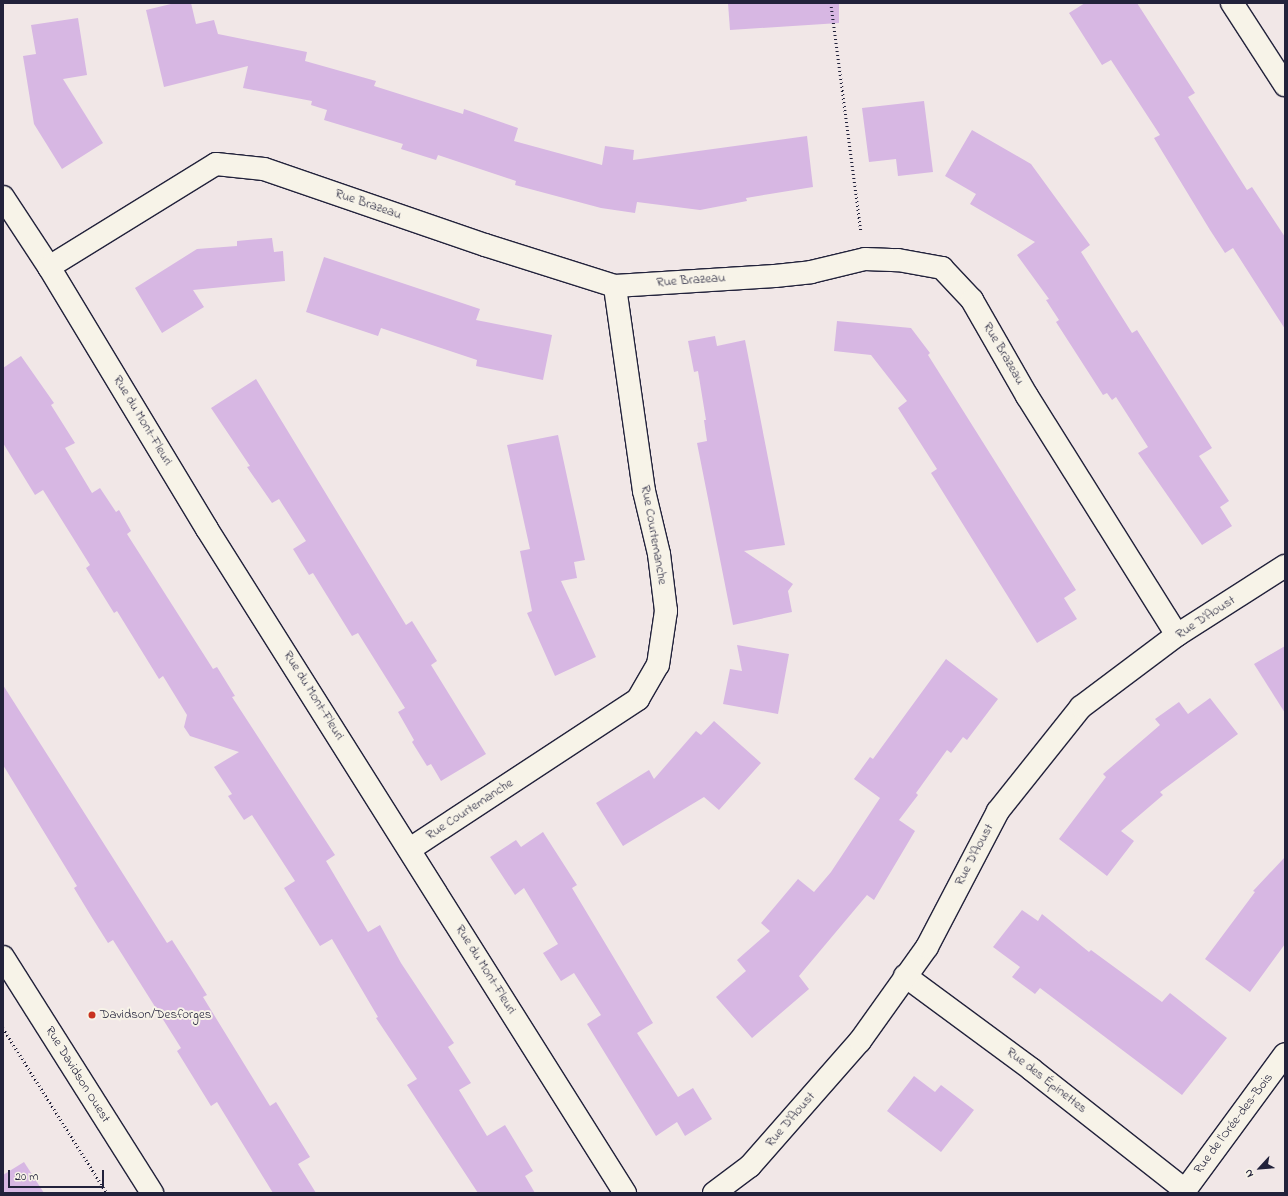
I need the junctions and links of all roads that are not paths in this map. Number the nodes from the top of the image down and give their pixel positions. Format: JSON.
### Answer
{"nodes":[{"id":1,"x":1232,"y":3,"type":"edge"},
{"id":2,"x":1285,"y":85,"type":"edge"},
{"id":3,"x":3,"y":197,"type":"edge"},
{"id":4,"x":49,"y":267,"type":"junction"},
{"id":5,"x":615,"y":286,"type":"junction"},
{"id":6,"x":1285,"y":566,"type":"edge"},
{"id":7,"x":1178,"y":635,"type":"junction"},
{"id":8,"x":410,"y":849,"type":"junction"},
{"id":9,"x":4,"y":961,"type":"edge"},
{"id":10,"x":905,"y":976,"type":"junction"},
{"id":11,"x":1285,"y":1054,"type":"edge"},
{"id":12,"x":1184,"y":1192,"type":"edge"},
{"id":13,"x":152,"y":1193,"type":"edge"},
{"id":14,"x":625,"y":1193,"type":"edge"},
{"id":15,"x":714,"y":1193,"type":"edge"}],
"edges":[{"from":1,"to":2,"type":"street"},
{"from":3,"to":4,"type":"street","name":"Rue du Mont-Fleuri"},
{"from":4,"to":5,"type":"street","name":"Rue Brazeau"},
{"from":4,"to":8,"type":"street","name":"Rue du Mont-Fleuri"},
{"from":5,"to":7,"type":"street","name":"Rue Brazeau"},
{"from":5,"to":8,"type":"street","name":"Rue Courtemanche"},
{"from":6,"to":7,"type":"street","name":"Rue D'Aoust"},
{"from":7,"to":10,"type":"street","name":"Rue D'Aoust"},
{"from":8,"to":14,"type":"street","name":"Rue du Mont-Fleuri"},
{"from":9,"to":13,"type":"street","name":"Rue Davidson Ouest"},
{"from":10,"to":12,"type":"street","name":"Rue des Épinettes"},
{"from":10,"to":15,"type":"street","name":"Rue D'Aoust"},
{"from":11,"to":12,"type":"street","name":"Rue de l'Orée-des-Bois"}]}
